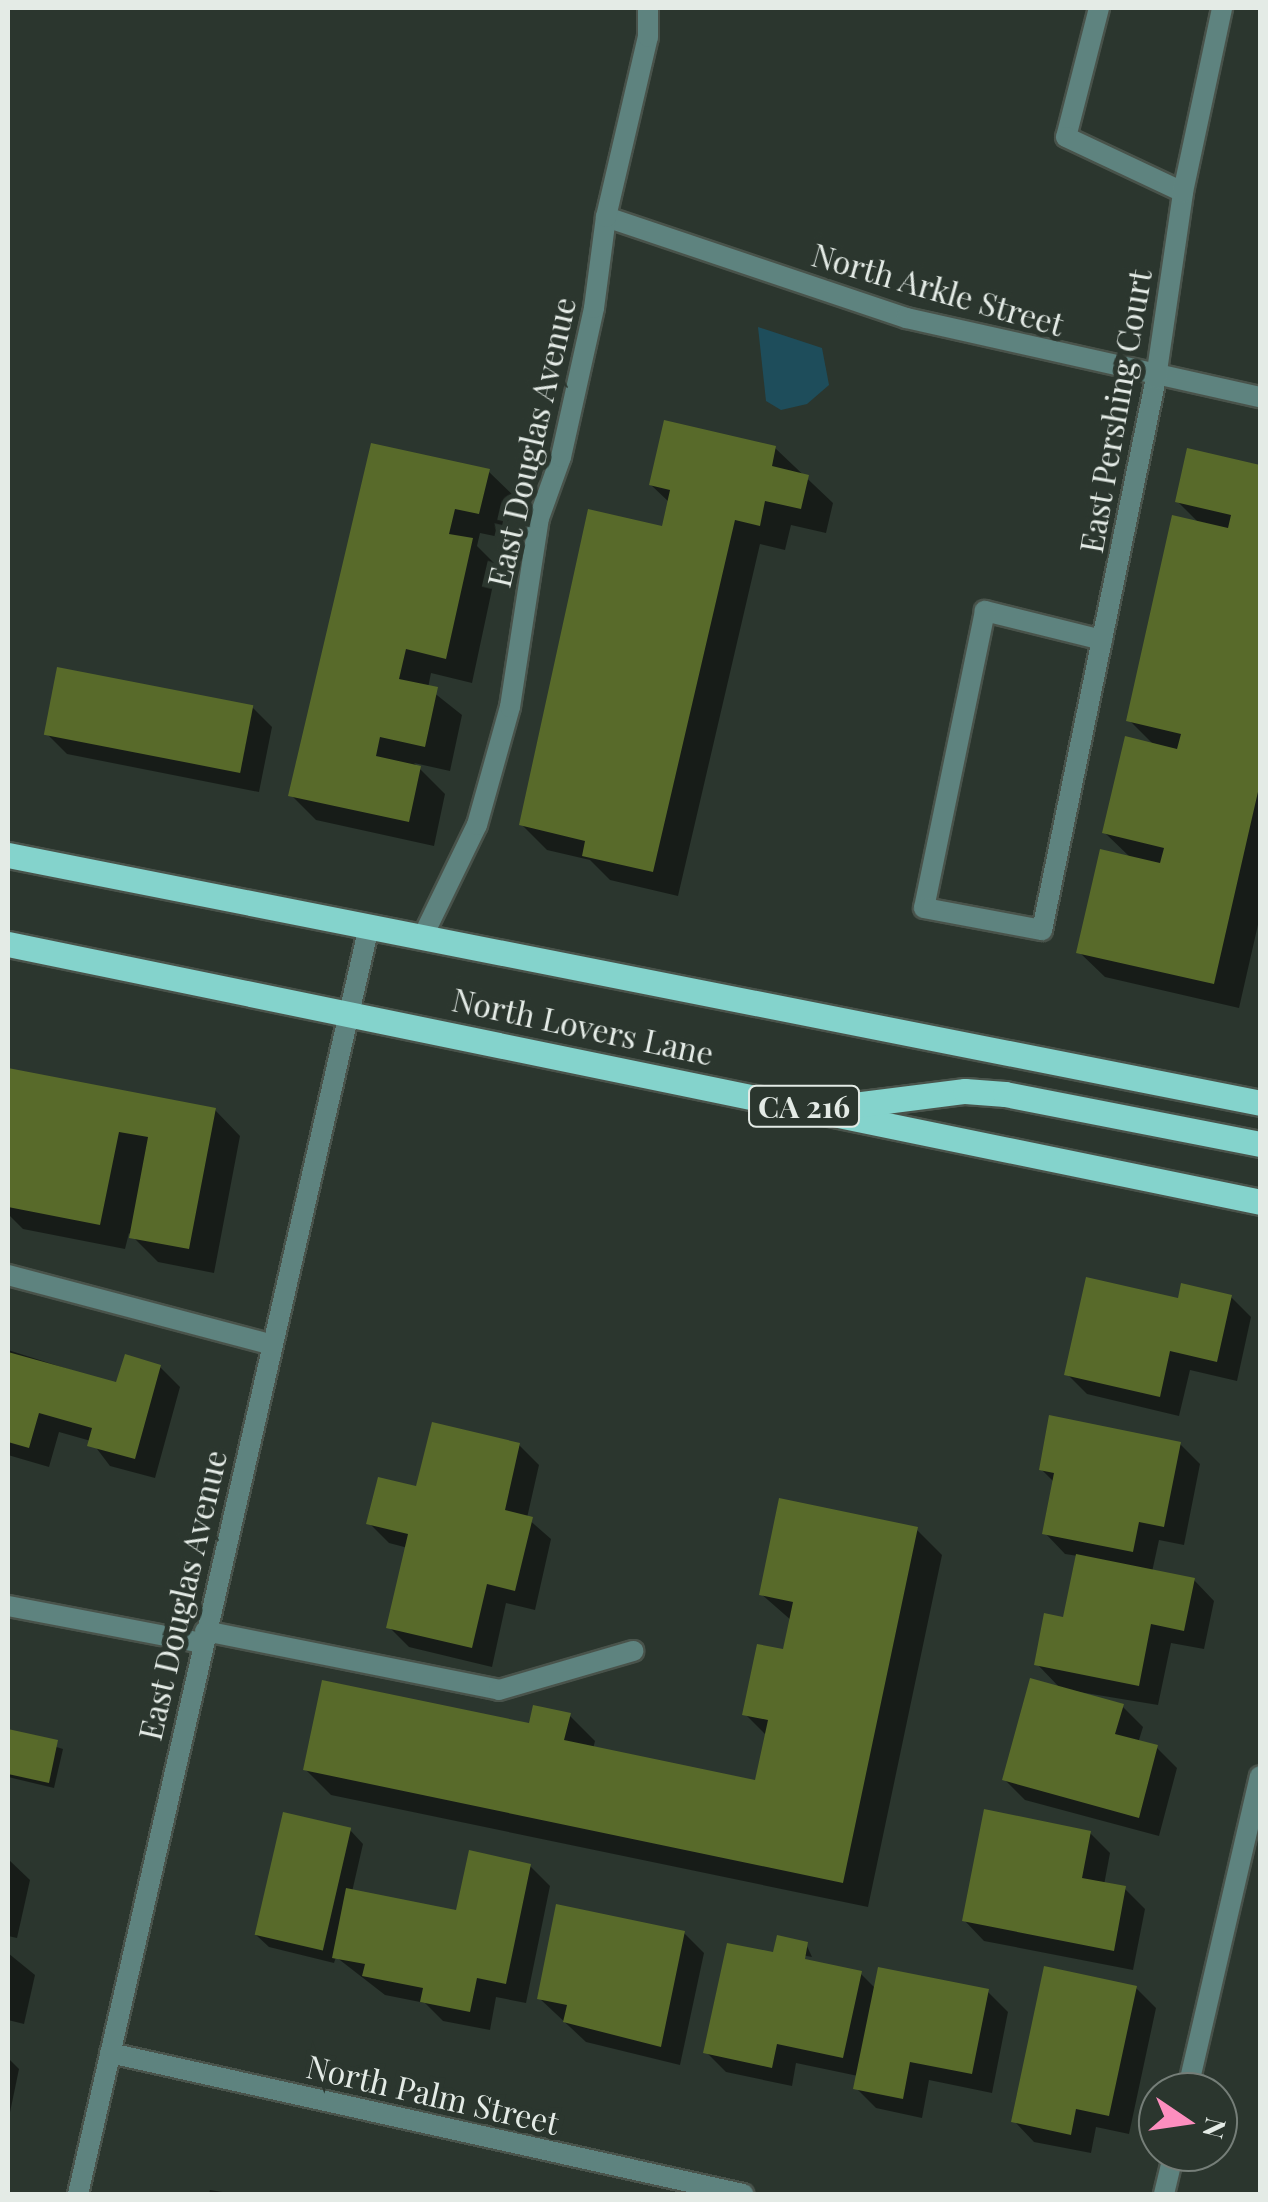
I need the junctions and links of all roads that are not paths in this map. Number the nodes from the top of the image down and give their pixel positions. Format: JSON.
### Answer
{"nodes":[{"id":1,"x":648,"y":8,"type":"edge"},
{"id":2,"x":1099,"y":8,"type":"edge"},
{"id":3,"x":1222,"y":8,"type":"edge"},
{"id":4,"x":1183,"y":192,"type":"junction"},
{"id":5,"x":606,"y":216,"type":"junction"},
{"id":6,"x":1156,"y":378,"type":"junction"},
{"id":7,"x":1260,"y":397,"type":"edge"},
{"id":8,"x":1102,"y":640,"type":"junction"},
{"id":9,"x":8,"y":855,"type":"edge"},
{"id":10,"x":369,"y":926,"type":"junction"},
{"id":11,"x":422,"y":936,"type":"junction"},
{"id":12,"x":8,"y":944,"type":"edge"},
{"id":13,"x":348,"y":1010,"type":"junction"},
{"id":14,"x":1260,"y":1103,"type":"edge"},
{"id":15,"x":818,"y":1109,"type":"junction"},
{"id":16,"x":1260,"y":1144,"type":"edge"},
{"id":17,"x":1260,"y":1202,"type":"edge"},
{"id":18,"x":8,"y":1275,"type":"edge"},
{"id":19,"x":268,"y":1344,"type":"junction"},
{"id":20,"x":8,"y":1606,"type":"edge"},
{"id":21,"x":203,"y":1637,"type":"junction"},
{"id":22,"x":633,"y":1650,"type":"dead end"},
{"id":23,"x":1260,"y":1776,"type":"edge"},
{"id":24,"x":110,"y":2052,"type":"junction"},
{"id":25,"x":1193,"y":2072,"type":"edge"},
{"id":26,"x":78,"y":2194,"type":"edge"},
{"id":27,"x":743,"y":2194,"type":"edge"}],
"edges":[{"from":1,"to":5,"type":"street","name":"East Douglas Avenue"},
{"from":2,"to":4,"type":"street"},
{"from":3,"to":4,"type":"street","name":"East Pershing Court"},
{"from":4,"to":6,"type":"street","name":"East Pershing Court"},
{"from":5,"to":6,"type":"street","name":"North Arkle Street"},
{"from":5,"to":11,"type":"street","name":"East Douglas Avenue"},
{"from":6,"to":7,"type":"street","name":"North Arkle Street"},
{"from":6,"to":8,"type":"street","name":"East Pershing Court"},
{"from":8,"to":8,"type":"street","name":"East Pershing Court"},
{"from":9,"to":10,"type":"main road","name":"North Lovers Lane"},
{"from":10,"to":11,"type":"main road","name":"North Lovers Lane"},
{"from":10,"to":13,"type":"street","name":"East Douglas Avenue"},
{"from":11,"to":14,"type":"main road","name":"North Lovers Lane"},
{"from":12,"to":13,"type":"main road","name":"North Lovers Lane","number":"CA 216"},
{"from":13,"to":15,"type":"main road","name":"North Lovers Lane","number":"CA 216"},
{"from":13,"to":19,"type":"street","name":"East Douglas Avenue"},
{"from":15,"to":16,"type":"main road"},
{"from":15,"to":17,"type":"main road","name":"North Lovers Lane","number":"CA 216"},
{"from":18,"to":19,"type":"street"},
{"from":19,"to":21,"type":"street","name":"East Douglas Avenue"},
{"from":20,"to":21,"type":"street"},
{"from":21,"to":22,"type":"street"},
{"from":21,"to":24,"type":"street","name":"East Douglas Avenue"},
{"from":23,"to":25,"type":"street"},
{"from":24,"to":26,"type":"street","name":"East Douglas Avenue"},
{"from":24,"to":27,"type":"street","name":"North Palm Street"}]}
